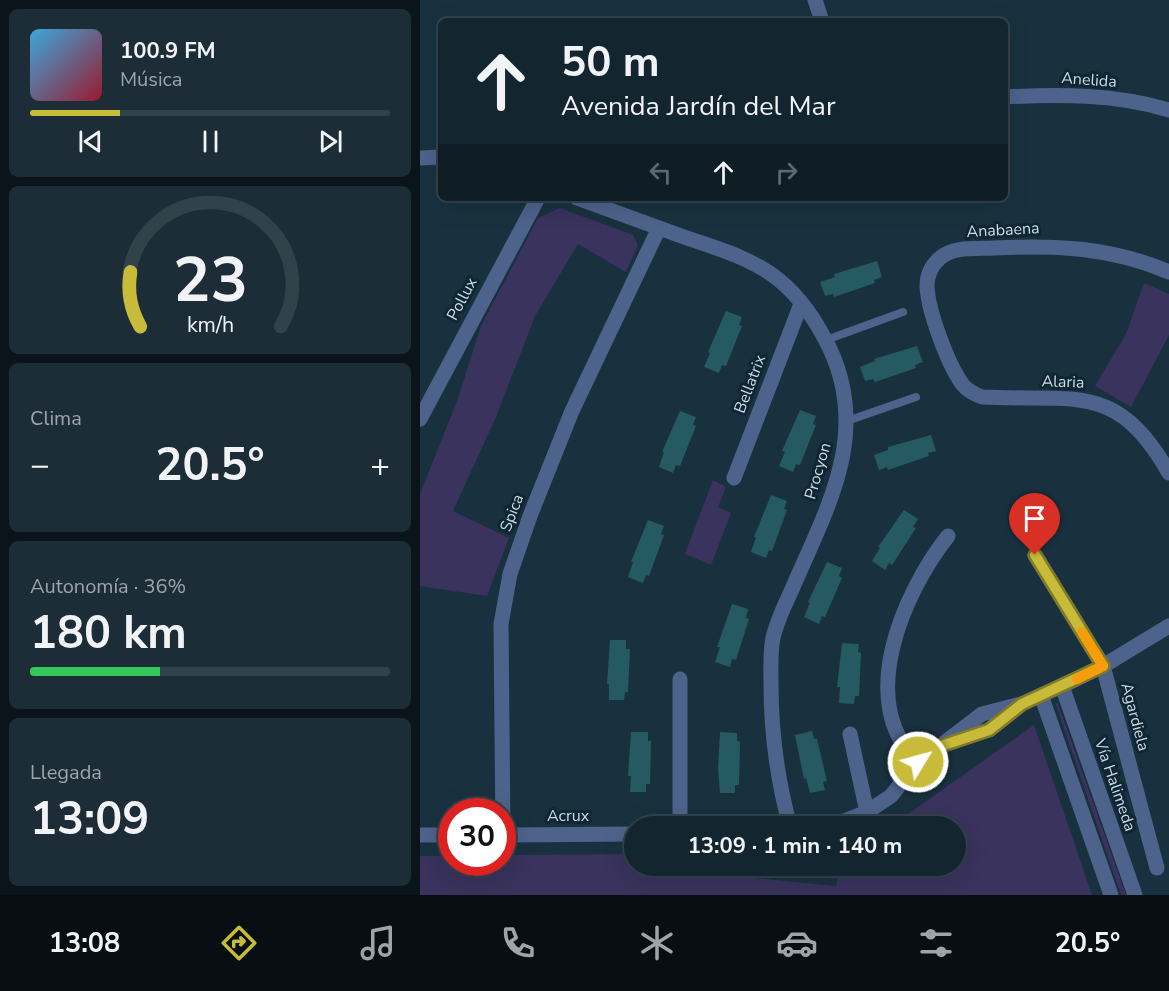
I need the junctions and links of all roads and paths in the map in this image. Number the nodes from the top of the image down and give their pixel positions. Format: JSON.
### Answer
{"nodes":[{"id":1,"x":815,"y":0,"type":"edge"},
{"id":2,"x":821,"y":18,"type":"edge"},
{"id":3,"x":1008,"y":97,"type":"edge"},
{"id":4,"x":1169,"y":110,"type":"edge"},
{"id":5,"x":438,"y":157,"type":"edge"},
{"id":6,"x":420,"y":159,"type":"edge"},
{"id":7,"x":536,"y":201,"type":"edge"},
{"id":8,"x":585,"y":201,"type":"edge"},
{"id":9,"x":659,"y":228,"type":"junction"},
{"id":10,"x":1169,"y":272,"type":"edge"},
{"id":11,"x":801,"y":304,"type":"junction"},
{"id":12,"x":903,"y":312,"type":"dead end"},
{"id":13,"x":826,"y":340,"type":"junction"},
{"id":14,"x":963,"y":386,"type":"joint"},
{"id":15,"x":916,"y":397,"type":"dead end"},
{"id":16,"x":420,"y":419,"type":"edge"},
{"id":17,"x":847,"y":421,"type":"junction"},
{"id":18,"x":1169,"y":472,"type":"edge"},
{"id":19,"x":734,"y":478,"type":"dead end"},
{"id":20,"x":948,"y":536,"type":"dead end"},
{"id":21,"x":1035,"y":555,"type":"dead end"},
{"id":22,"x":1169,"y":626,"type":"edge"},
{"id":23,"x":1103,"y":666,"type":"junction"},
{"id":24,"x":680,"y":679,"type":"dead end"},
{"id":25,"x":1062,"y":686,"type":"junction"},
{"id":26,"x":1041,"y":695,"type":"junction"},
{"id":27,"x":850,"y":734,"type":"dead end"},
{"id":28,"x":918,"y":762,"type":"junction"},
{"id":29,"x":503,"y":798,"type":"edge"},
{"id":30,"x":867,"y":812,"type":"junction"},
{"id":31,"x":680,"y":816,"type":"edge"},
{"id":32,"x":788,"y":816,"type":"edge"},
{"id":33,"x":857,"y":816,"type":"edge"},
{"id":34,"x":624,"y":834,"type":"edge"},
{"id":35,"x":420,"y":835,"type":"edge"},
{"id":36,"x":438,"y":835,"type":"edge"},
{"id":37,"x":516,"y":835,"type":"edge"},
{"id":38,"x":1157,"y":868,"type":"dead end"},
{"id":39,"x":1111,"y":895,"type":"edge"},
{"id":40,"x":1135,"y":895,"type":"edge"}],
"edges":[{"from":1,"to":2,"type":"street"},
{"from":3,"to":4,"type":"street","name":"Anelida"},
{"from":5,"to":6,"type":"street"},
{"from":7,"to":16,"type":"street","name":"Pollux"},
{"from":8,"to":9,"type":"street","name":"Procyon"},
{"from":9,"to":11,"type":"street","name":"Procyon"},
{"from":9,"to":29,"type":"street","name":"Spica"},
{"from":10,"to":14,"type":"street","name":"Anabaena"},
{"from":11,"to":13,"type":"street","name":"Procyon"},
{"from":11,"to":19,"type":"street","name":"Bellatrix"},
{"from":12,"to":13,"type":"lane"},
{"from":13,"to":17,"type":"street","name":"Procyon"},
{"from":14,"to":18,"type":"street","name":"Alaria"},
{"from":15,"to":17,"type":"lane"},
{"from":17,"to":32,"type":"street","name":"Procyon"},
{"from":20,"to":28,"type":"street"},
{"from":21,"to":23,"type":"street","name":"Agardiela"},
{"from":22,"to":23,"type":"street"},
{"from":23,"to":25,"type":"street"},
{"from":23,"to":38,"type":"street","name":"Agardiela"},
{"from":24,"to":31,"type":"street"},
{"from":25,"to":26,"type":"street"},
{"from":25,"to":40,"type":"street","name":"Vía Halimeda"},
{"from":26,"to":28,"type":"street"},
{"from":26,"to":39,"type":"street"},
{"from":27,"to":30,"type":"street"},
{"from":28,"to":30,"type":"street"},
{"from":30,"to":33,"type":"street"},
{"from":34,"to":37,"type":"street","name":"Acrux"},
{"from":35,"to":36,"type":"street"}]}
